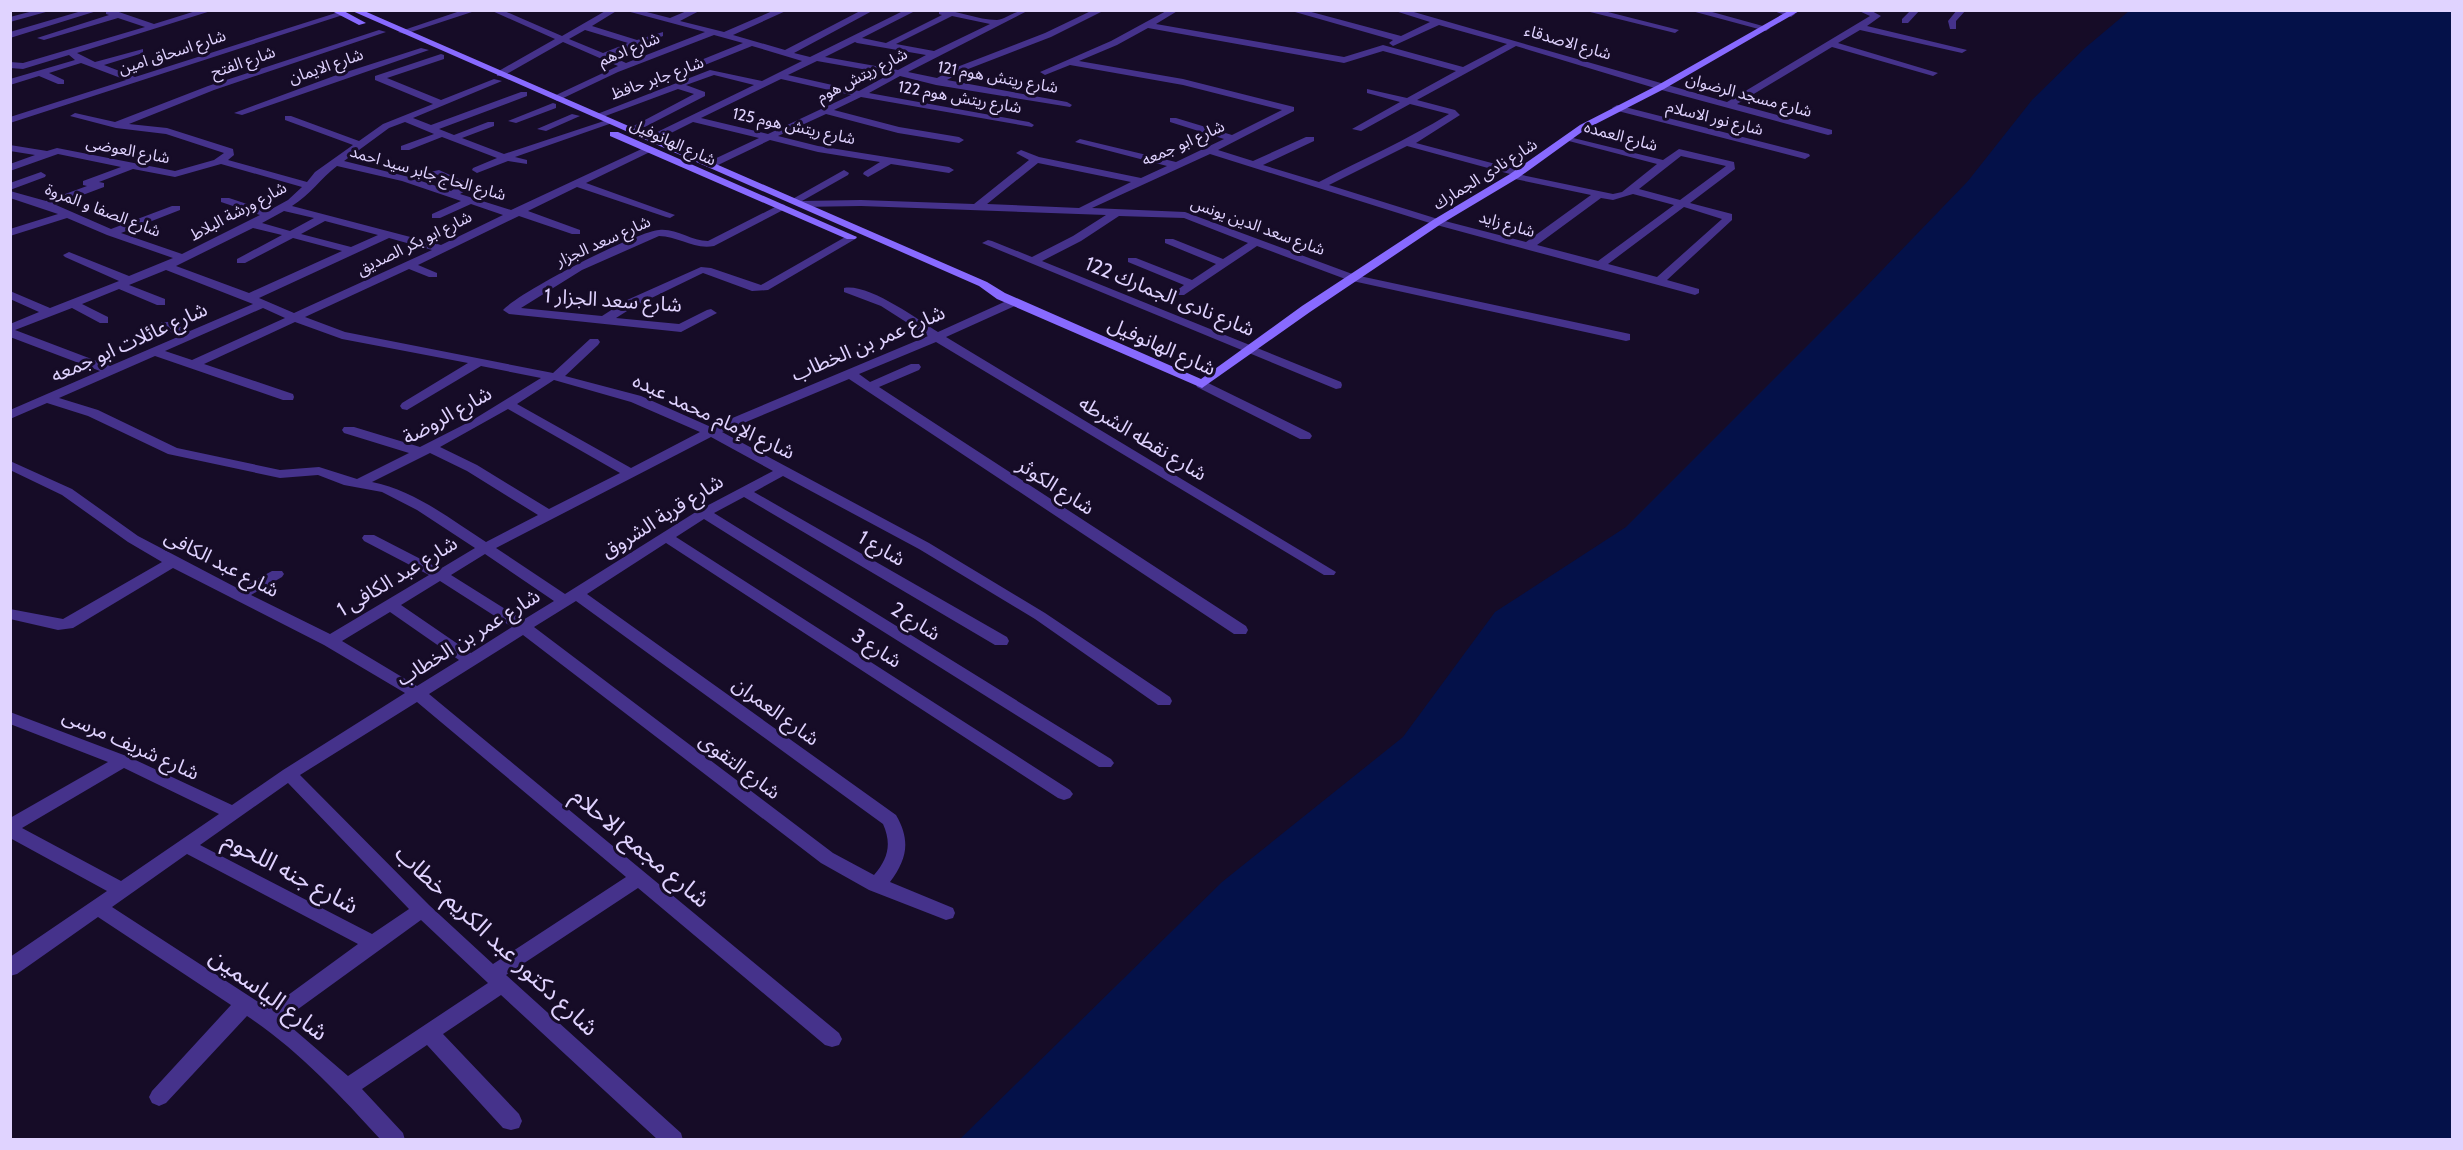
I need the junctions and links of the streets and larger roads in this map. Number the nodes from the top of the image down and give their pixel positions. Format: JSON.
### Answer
{"nodes":[{"id":1,"x":49,"y":10,"type":"edge"},
{"id":2,"x":96,"y":10,"type":"edge"},
{"id":3,"x":104,"y":10,"type":"edge"},
{"id":4,"x":210,"y":10,"type":"edge"},
{"id":5,"x":354,"y":10,"type":"edge"},
{"id":6,"x":474,"y":10,"type":"edge"},
{"id":7,"x":494,"y":10,"type":"edge"},
{"id":8,"x":614,"y":10,"type":"edge"},
{"id":9,"x":627,"y":10,"type":"edge"},
{"id":10,"x":697,"y":10,"type":"edge"},
{"id":11,"x":784,"y":10,"type":"edge"},
{"id":12,"x":870,"y":10,"type":"edge"},
{"id":13,"x":913,"y":10,"type":"edge"},
{"id":14,"x":935,"y":10,"type":"edge"},
{"id":15,"x":1025,"y":10,"type":"edge"},
{"id":16,"x":1101,"y":10,"type":"edge"},
{"id":17,"x":1175,"y":10,"type":"edge"},
{"id":18,"x":1292,"y":10,"type":"edge"},
{"id":19,"x":1396,"y":10,"type":"edge"},
{"id":20,"x":1692,"y":10,"type":"edge"},
{"id":21,"x":1739,"y":10,"type":"edge"},
{"id":22,"x":1775,"y":10,"type":"edge"},
{"id":23,"x":1916,"y":10,"type":"edge"},
{"id":24,"x":1962,"y":10,"type":"edge"},
{"id":25,"x":1591,"y":11,"type":"edge"},
{"id":26,"x":1862,"y":11,"type":"edge"},
{"id":27,"x":338,"y":12,"type":"edge"},
{"id":28,"x":1794,"y":12,"type":"edge"},
{"id":29,"x":952,"y":13,"type":"junction"},
{"id":30,"x":66,"y":15,"type":"edge"},
{"id":31,"x":118,"y":15,"type":"junction"},
{"id":32,"x":1728,"y":19,"type":"junction"},
{"id":33,"x":10,"y":20,"type":"edge"},
{"id":34,"x":132,"y":20,"type":"junction"},
{"id":35,"x":672,"y":21,"type":"junction"},
{"id":36,"x":1905,"y":21,"type":"dead end"},
{"id":37,"x":1438,"y":22,"type":"junction"},
{"id":38,"x":1001,"y":23,"type":"junction"},
{"id":39,"x":1147,"y":25,"type":"junction"},
{"id":40,"x":81,"y":26,"type":"junction"},
{"id":41,"x":155,"y":27,"type":"junction"},
{"id":42,"x":586,"y":27,"type":"junction"},
{"id":43,"x":1860,"y":27,"type":"junction"},
{"id":44,"x":1953,"y":27,"type":"dead end"},
{"id":45,"x":1766,"y":28,"type":"junction"},
{"id":46,"x":1675,"y":30,"type":"dead end"},
{"id":47,"x":382,"y":32,"type":"junction"},
{"id":48,"x":402,"y":32,"type":"junction"},
{"id":49,"x":714,"y":32,"type":"junction"},
{"id":50,"x":660,"y":34,"type":"dead end"},
{"id":51,"x":10,"y":35,"type":"edge"},
{"id":52,"x":725,"y":35,"type":"junction"},
{"id":53,"x":41,"y":38,"type":"dead end"},
{"id":54,"x":113,"y":39,"type":"junction"},
{"id":55,"x":564,"y":39,"type":"junction"},
{"id":56,"x":1401,"y":39,"type":"junction"},
{"id":57,"x":857,"y":40,"type":"junction"},
{"id":58,"x":637,"y":43,"type":"junction"},
{"id":59,"x":751,"y":43,"type":"junction"},
{"id":60,"x":1515,"y":43,"type":"junction"},
{"id":61,"x":59,"y":44,"type":"dead end"},
{"id":62,"x":1832,"y":44,"type":"junction"},
{"id":63,"x":888,"y":45,"type":"junction"},
{"id":64,"x":1383,"y":48,"type":"junction"},
{"id":65,"x":424,"y":50,"type":"junction"},
{"id":66,"x":1962,"y":50,"type":"dead end"},
{"id":67,"x":140,"y":51,"type":"dead end"},
{"id":68,"x":72,"y":52,"type":"junction"},
{"id":69,"x":787,"y":53,"type":"junction"},
{"id":70,"x":935,"y":54,"type":"junction"},
{"id":71,"x":441,"y":57,"type":"junction"},
{"id":72,"x":601,"y":57,"type":"junction"},
{"id":73,"x":81,"y":60,"type":"junction"},
{"id":74,"x":815,"y":60,"type":"junction"},
{"id":75,"x":1068,"y":62,"type":"junction"},
{"id":76,"x":10,"y":64,"type":"edge"},
{"id":77,"x":96,"y":65,"type":"junction"},
{"id":78,"x":626,"y":66,"type":"junction"},
{"id":79,"x":1100,"y":67,"type":"junction"},
{"id":80,"x":1462,"y":70,"type":"junction"},
{"id":81,"x":1045,"y":72,"type":"dead end"},
{"id":82,"x":40,"y":73,"type":"junction"},
{"id":83,"x":1933,"y":73,"type":"dead end"},
{"id":84,"x":899,"y":75,"type":"junction"},
{"id":85,"x":1086,"y":75,"type":"dead end"},
{"id":86,"x":781,"y":76,"type":"junction"},
{"id":87,"x":498,"y":77,"type":"junction"},
{"id":88,"x":662,"y":78,"type":"dead end"},
{"id":89,"x":135,"y":80,"type":"junction"},
{"id":90,"x":10,"y":82,"type":"edge"},
{"id":91,"x":61,"y":82,"type":"dead end"},
{"id":92,"x":936,"y":82,"type":"junction"},
{"id":93,"x":764,"y":84,"type":"junction"},
{"id":94,"x":679,"y":86,"type":"junction"},
{"id":95,"x":1661,"y":87,"type":"junction"},
{"id":96,"x":1370,"y":92,"type":"dead end"},
{"id":97,"x":524,"y":94,"type":"junction"},
{"id":98,"x":860,"y":94,"type":"junction"},
{"id":99,"x":1410,"y":101,"type":"junction"},
{"id":100,"x":555,"y":102,"type":"junction"},
{"id":101,"x":440,"y":103,"type":"junction"},
{"id":102,"x":1067,"y":105,"type":"dead end"},
{"id":103,"x":1729,"y":105,"type":"junction"},
{"id":104,"x":1617,"y":108,"type":"junction"},
{"id":105,"x":484,"y":109,"type":"junction"},
{"id":106,"x":826,"y":111,"type":"junction"},
{"id":107,"x":239,"y":113,"type":"dead end"},
{"id":108,"x":494,"y":113,"type":"dead end"},
{"id":109,"x":14,"y":116,"type":"edge"},
{"id":110,"x":75,"y":116,"type":"dead end"},
{"id":111,"x":575,"y":116,"type":"junction"},
{"id":112,"x":288,"y":118,"type":"dead end"},
{"id":113,"x":404,"y":118,"type":"junction"},
{"id":114,"x":693,"y":119,"type":"junction"},
{"id":115,"x":1173,"y":120,"type":"dead end"},
{"id":116,"x":513,"y":121,"type":"dead end"},
{"id":117,"x":597,"y":121,"type":"junction"},
{"id":118,"x":491,"y":124,"type":"dead end"},
{"id":119,"x":116,"y":125,"type":"junction"},
{"id":120,"x":1029,"y":125,"type":"dead end"},
{"id":121,"x":430,"y":129,"type":"junction"},
{"id":122,"x":542,"y":129,"type":"dead end"},
{"id":123,"x":1357,"y":129,"type":"dead end"},
{"id":124,"x":631,"y":130,"type":"junction"},
{"id":125,"x":1828,"y":132,"type":"dead end"},
{"id":126,"x":442,"y":134,"type":"junction"},
{"id":127,"x":768,"y":137,"type":"junction"},
{"id":128,"x":454,"y":138,"type":"junction"},
{"id":129,"x":1569,"y":138,"type":"junction"},
{"id":130,"x":1234,"y":139,"type":"junction"},
{"id":131,"x":1310,"y":139,"type":"dead end"},
{"id":132,"x":959,"y":140,"type":"dead end"},
{"id":133,"x":1080,"y":142,"type":"dead end"},
{"id":134,"x":650,"y":144,"type":"junction"},
{"id":135,"x":1406,"y":144,"type":"junction"},
{"id":136,"x":362,"y":145,"type":"junction"},
{"id":137,"x":10,"y":148,"type":"edge"},
{"id":138,"x":405,"y":148,"type":"dead end"},
{"id":139,"x":1209,"y":151,"type":"junction"},
{"id":140,"x":1021,"y":153,"type":"dead end"},
{"id":141,"x":47,"y":154,"type":"junction"},
{"id":142,"x":1805,"y":156,"type":"dead end"},
{"id":143,"x":506,"y":158,"type":"junction"},
{"id":144,"x":1036,"y":159,"type":"junction"},
{"id":145,"x":890,"y":160,"type":"junction"},
{"id":146,"x":218,"y":161,"type":"junction"},
{"id":147,"x":335,"y":162,"type":"junction"},
{"id":148,"x":524,"y":162,"type":"dead end"},
{"id":149,"x":1664,"y":163,"type":"junction"},
{"id":150,"x":712,"y":164,"type":"junction"},
{"id":151,"x":1175,"y":165,"type":"junction"},
{"id":152,"x":1254,"y":165,"type":"junction"},
{"id":153,"x":132,"y":166,"type":"junction"},
{"id":154,"x":10,"y":168,"type":"edge"},
{"id":155,"x":477,"y":170,"type":"dead end"},
{"id":156,"x":949,"y":170,"type":"dead end"},
{"id":157,"x":435,"y":172,"type":"dead end"},
{"id":158,"x":844,"y":173,"type":"dead end"},
{"id":159,"x":868,"y":174,"type":"dead end"},
{"id":160,"x":1516,"y":174,"type":"junction"},
{"id":161,"x":41,"y":175,"type":"dead end"},
{"id":162,"x":1140,"y":181,"type":"junction"},
{"id":163,"x":87,"y":183,"type":"dead end"},
{"id":164,"x":575,"y":183,"type":"junction"},
{"id":165,"x":100,"y":185,"type":"dead end"},
{"id":166,"x":1321,"y":185,"type":"junction"},
{"id":167,"x":309,"y":186,"type":"junction"},
{"id":168,"x":10,"y":187,"type":"edge"},
{"id":169,"x":1632,"y":190,"type":"junction"},
{"id":170,"x":453,"y":193,"type":"junction"},
{"id":171,"x":1598,"y":195,"type":"junction"},
{"id":172,"x":13,"y":197,"type":"edge"},
{"id":173,"x":225,"y":200,"type":"dead end"},
{"id":174,"x":472,"y":200,"type":"junction"},
{"id":175,"x":797,"y":202,"type":"junction"},
{"id":176,"x":1682,"y":203,"type":"junction"},
{"id":177,"x":46,"y":205,"type":"junction"},
{"id":178,"x":283,"y":207,"type":"junction"},
{"id":179,"x":781,"y":207,"type":"junction"},
{"id":180,"x":977,"y":207,"type":"junction"},
{"id":181,"x":176,"y":208,"type":"dead end"},
{"id":182,"x":1081,"y":209,"type":"junction"},
{"id":183,"x":1118,"y":211,"type":"junction"},
{"id":184,"x":514,"y":212,"type":"junction"},
{"id":185,"x":66,"y":214,"type":"junction"},
{"id":186,"x":268,"y":215,"type":"junction"},
{"id":187,"x":670,"y":215,"type":"dead end"},
{"id":188,"x":436,"y":216,"type":"dead end"},
{"id":189,"x":325,"y":217,"type":"junction"},
{"id":190,"x":1437,"y":222,"type":"junction"},
{"id":191,"x":252,"y":224,"type":"junction"},
{"id":192,"x":576,"y":232,"type":"dead end"},
{"id":193,"x":10,"y":233,"type":"edge"},
{"id":194,"x":111,"y":233,"type":"junction"},
{"id":195,"x":293,"y":234,"type":"junction"},
{"id":196,"x":390,"y":234,"type":"junction"},
{"id":197,"x":851,"y":238,"type":"junction"},
{"id":198,"x":1169,"y":242,"type":"dead end"},
{"id":199,"x":1256,"y":242,"type":"junction"},
{"id":200,"x":988,"y":243,"type":"dead end"},
{"id":201,"x":1527,"y":247,"type":"junction"},
{"id":202,"x":442,"y":249,"type":"junction"},
{"id":203,"x":353,"y":251,"type":"junction"},
{"id":204,"x":69,"y":255,"type":"dead end"},
{"id":205,"x":184,"y":258,"type":"junction"},
{"id":206,"x":1132,"y":260,"type":"dead end"},
{"id":207,"x":241,"y":261,"type":"dead end"},
{"id":208,"x":1033,"y":261,"type":"junction"},
{"id":209,"x":1224,"y":263,"type":"junction"},
{"id":210,"x":409,"y":265,"type":"junction"},
{"id":211,"x":166,"y":266,"type":"junction"},
{"id":212,"x":1599,"y":266,"type":"junction"},
{"id":213,"x":433,"y":275,"type":"dead end"},
{"id":214,"x":1352,"y":278,"type":"junction"},
{"id":215,"x":1662,"y":278,"type":"dead end"},
{"id":216,"x":125,"y":283,"type":"junction"},
{"id":217,"x":1193,"y":284,"type":"junction"},
{"id":218,"x":848,"y":290,"type":"dead end"},
{"id":219,"x":1695,"y":291,"type":"dead end"},
{"id":220,"x":1180,"y":293,"type":"dead end"},
{"id":221,"x":10,"y":294,"type":"edge"},
{"id":222,"x":250,"y":297,"type":"junction"},
{"id":223,"x":1007,"y":299,"type":"junction"},
{"id":224,"x":161,"y":302,"type":"dead end"},
{"id":225,"x":264,"y":303,"type":"junction"},
{"id":226,"x":74,"y":304,"type":"junction"},
{"id":227,"x":509,"y":310,"type":"joint"},
{"id":228,"x":711,"y":313,"type":"dead end"},
{"id":229,"x":51,"y":314,"type":"junction"},
{"id":230,"x":295,"y":318,"type":"junction"},
{"id":231,"x":104,"y":320,"type":"dead end"},
{"id":232,"x":602,"y":321,"type":"junction"},
{"id":233,"x":165,"y":325,"type":"dead end"},
{"id":234,"x":10,"y":328,"type":"edge"},
{"id":235,"x":10,"y":333,"type":"edge"},
{"id":236,"x":191,"y":336,"type":"junction"},
{"id":237,"x":937,"y":337,"type":"junction"},
{"id":238,"x":1626,"y":337,"type":"dead end"},
{"id":239,"x":594,"y":342,"type":"dead end"},
{"id":240,"x":1249,"y":349,"type":"junction"},
{"id":241,"x":156,"y":352,"type":"junction"},
{"id":242,"x":479,"y":362,"type":"junction"},
{"id":243,"x":194,"y":364,"type":"junction"},
{"id":244,"x":915,"y":367,"type":"dead end"},
{"id":245,"x":112,"y":371,"type":"junction"},
{"id":246,"x":850,"y":374,"type":"junction"},
{"id":247,"x":554,"y":377,"type":"junction"},
{"id":248,"x":1202,"y":384,"type":"junction"},
{"id":249,"x":1336,"y":385,"type":"dead end"},
{"id":250,"x":869,"y":387,"type":"junction"},
{"id":251,"x":288,"y":397,"type":"dead end"},
{"id":252,"x":47,"y":399,"type":"junction"},
{"id":253,"x":508,"y":404,"type":"junction"},
{"id":254,"x":407,"y":406,"type":"dead end"},
{"id":255,"x":11,"y":414,"type":"edge"},
{"id":256,"x":349,"y":430,"type":"dead end"},
{"id":257,"x":711,"y":432,"type":"junction"},
{"id":258,"x":1305,"y":436,"type":"dead end"},
{"id":259,"x":426,"y":450,"type":"junction"},
{"id":260,"x":10,"y":465,"type":"edge"},
{"id":261,"x":784,"y":470,"type":"junction"},
{"id":262,"x":630,"y":472,"type":"junction"},
{"id":263,"x":358,"y":484,"type":"junction"},
{"id":264,"x":743,"y":491,"type":"junction"},
{"id":265,"x":704,"y":513,"type":"junction"},
{"id":266,"x":548,"y":515,"type":"junction"},
{"id":267,"x":666,"y":537,"type":"junction"},
{"id":268,"x":369,"y":538,"type":"dead end"},
{"id":269,"x":485,"y":548,"type":"junction"},
{"id":270,"x":174,"y":562,"type":"junction"},
{"id":271,"x":1329,"y":572,"type":"dead end"},
{"id":272,"x":277,"y":574,"type":"dead end"},
{"id":273,"x":439,"y":574,"type":"junction"},
{"id":274,"x":239,"y":596,"type":"junction"},
{"id":275,"x":571,"y":598,"type":"junction"},
{"id":276,"x":389,"y":604,"type":"junction"},
{"id":277,"x":10,"y":614,"type":"edge"},
{"id":278,"x":523,"y":627,"type":"junction"},
{"id":279,"x":1240,"y":630,"type":"dead end"},
{"id":280,"x":330,"y":641,"type":"junction"},
{"id":281,"x":1001,"y":641,"type":"dead end"},
{"id":282,"x":470,"y":660,"type":"junction"},
{"id":283,"x":417,"y":693,"type":"junction"},
{"id":284,"x":1164,"y":701,"type":"dead end"},
{"id":285,"x":10,"y":718,"type":"edge"},
{"id":286,"x":123,"y":761,"type":"junction"},
{"id":287,"x":1105,"y":764,"type":"dead end"},
{"id":288,"x":289,"y":774,"type":"junction"},
{"id":289,"x":1064,"y":794,"type":"dead end"},
{"id":290,"x":234,"y":813,"type":"junction"},
{"id":291,"x":10,"y":829,"type":"edge"},
{"id":292,"x":186,"y":846,"type":"junction"},
{"id":293,"x":639,"y":878,"type":"junction"},
{"id":294,"x":876,"y":885,"type":"junction"},
{"id":295,"x":122,"y":890,"type":"junction"},
{"id":296,"x":98,"y":907,"type":"junction"},
{"id":297,"x":422,"y":910,"type":"junction"},
{"id":298,"x":946,"y":913,"type":"dead end"},
{"id":299,"x":373,"y":943,"type":"junction"},
{"id":300,"x":10,"y":968,"type":"edge"},
{"id":301,"x":498,"y":978,"type":"junction"},
{"id":302,"x":245,"y":1004,"type":"junction"},
{"id":303,"x":269,"y":1020,"type":"junction"},
{"id":304,"x":429,"y":1033,"type":"junction"},
{"id":305,"x":832,"y":1039,"type":"dead end"},
{"id":306,"x":347,"y":1088,"type":"junction"},
{"id":307,"x":159,"y":1097,"type":"dead end"},
{"id":308,"x":511,"y":1120,"type":"dead end"},
{"id":309,"x":395,"y":1140,"type":"edge"},
{"id":310,"x":673,"y":1140,"type":"edge"}],
"edges":[{"from":1,"to":33,"type":"street"},
{"from":2,"to":30,"type":"street"},
{"from":3,"to":31,"type":"street"},
{"from":4,"to":41,"type":"street"},
{"from":5,"to":48,"type":"street","name":"شارع الهانوفيل"},
{"from":6,"to":48,"type":"street"},
{"from":7,"to":55,"type":"street"},
{"from":8,"to":42,"type":"street","name":"شارع ورشة البلاط"},
{"from":9,"to":35,"type":"street","name":"شارع ريتش هوم 121"},
{"from":10,"to":35,"type":"street"},
{"from":11,"to":52,"type":"street"},
{"from":12,"to":69,"type":"street"},
{"from":13,"to":57,"type":"street"},
{"from":14,"to":29,"type":"street"},
{"from":15,"to":38,"type":"street","name":"شارع ريتش هوم"},
{"from":16,"to":92,"type":"street"},
{"from":17,"to":39,"type":"street"},
{"from":18,"to":56,"type":"street"},
{"from":19,"to":37,"type":"street","name":"شارع الاصدقاء"},
{"from":20,"to":32,"type":"street"},
{"from":21,"to":32,"type":"street"},
{"from":22,"to":28,"type":"street"},
{"from":23,"to":36,"type":"street"},
{"from":24,"to":44,"type":"street"},
{"from":25,"to":46,"type":"street"},
{"from":26,"to":43,"type":"street"},
{"from":27,"to":47,"type":"street","name":"شارع الهانوفيل"},
{"from":27,"to":89,"type":"street","name":"شارع اسحاق امين"},
{"from":28,"to":45,"type":"street","name":"شارع نادى الجمارك"},
{"from":29,"to":38,"type":"street"},
{"from":29,"to":63,"type":"street","name":"شارع ريتش هوم"},
{"from":30,"to":40,"type":"street"},
{"from":30,"to":51,"type":"street"},
{"from":31,"to":34,"type":"street"},
{"from":31,"to":40,"type":"street"},
{"from":32,"to":45,"type":"street"},
{"from":34,"to":41,"type":"street"},
{"from":34,"to":54,"type":"street"},
{"from":35,"to":49,"type":"street","name":"شارع ريتش هوم 121"},
{"from":37,"to":56,"type":"street"},
{"from":37,"to":60,"type":"street","name":"شارع الاصدقاء"},
{"from":38,"to":70,"type":"street","name":"شارع ريتش هوم"},
{"from":39,"to":64,"type":"street"},
{"from":39,"to":75,"type":"street"},
{"from":40,"to":53,"type":"street"},
{"from":41,"to":54,"type":"street"},
{"from":42,"to":55,"type":"street","name":"شارع ورشة البلاط"},
{"from":42,"to":58,"type":"street"},
{"from":43,"to":62,"type":"street"},
{"from":43,"to":66,"type":"street"},
{"from":45,"to":95,"type":"street","name":"شارع نادى الجمارك"},
{"from":47,"to":65,"type":"street","name":"شارع الهانوفيل"},
{"from":47,"to":119,"type":"street","name":"شارع الفتح"},
{"from":48,"to":87,"type":"street","name":"شارع الهانوفيل"},
{"from":49,"to":52,"type":"street","name":"شارع ريتش هوم 121"},
{"from":49,"to":78,"type":"street","name":"شارع ادهم"},
{"from":50,"to":58,"type":"street"},
{"from":52,"to":59,"type":"street","name":"شارع ريتش هوم 121"},
{"from":54,"to":68,"type":"street"},
{"from":55,"to":72,"type":"street"},
{"from":55,"to":87,"type":"street","name":"شارع ورشة البلاط"},
{"from":56,"to":64,"type":"street"},
{"from":57,"to":63,"type":"street"},
{"from":57,"to":74,"type":"street"},
{"from":58,"to":72,"type":"street"},
{"from":59,"to":69,"type":"street","name":"شارع ريتش هوم 121"},
{"from":59,"to":88,"type":"street"},
{"from":60,"to":80,"type":"street"},
{"from":60,"to":95,"type":"street","name":"شارع الاصدقاء"},
{"from":61,"to":68,"type":"street"},
{"from":62,"to":83,"type":"street"},
{"from":62,"to":103,"type":"street"},
{"from":63,"to":70,"type":"street"},
{"from":64,"to":80,"type":"street"},
{"from":65,"to":71,"type":"street","name":"شارع الهانوفيل"},
{"from":65,"to":107,"type":"street","name":"شارع الايمان"},
{"from":67,"to":77,"type":"street"},
{"from":68,"to":73,"type":"street"},
{"from":68,"to":76,"type":"street"},
{"from":69,"to":74,"type":"street","name":"شارع ريتش هوم 121"},
{"from":70,"to":84,"type":"street","name":"شارع ريتش هوم"},
{"from":71,"to":87,"type":"street","name":"شارع الهانوفيل"},
{"from":71,"to":101,"type":"street"},
{"from":72,"to":78,"type":"street"},
{"from":73,"to":77,"type":"street"},
{"from":73,"to":82,"type":"street"},
{"from":74,"to":84,"type":"street","name":"شارع ريتش هوم 121"},
{"from":74,"to":86,"type":"street"},
{"from":75,"to":79,"type":"street"},
{"from":75,"to":81,"type":"street"},
{"from":77,"to":89,"type":"street"},
{"from":78,"to":100,"type":"street","name":"شارع ادهم"},
{"from":79,"to":85,"type":"street"},
{"from":79,"to":130,"type":"street","name":"شارع ابو جمعه"},
{"from":80,"to":99,"type":"street"},
{"from":82,"to":90,"type":"street"},
{"from":82,"to":91,"type":"street"},
{"from":84,"to":92,"type":"street","name":"شارع ريتش هوم 121"},
{"from":84,"to":98,"type":"street","name":"شارع ريتش هوم"},
{"from":86,"to":93,"type":"street"},
{"from":86,"to":98,"type":"street","name":"شارع ريتش هوم 122"},
{"from":87,"to":97,"type":"street","name":"شارع الهانوفيل"},
{"from":87,"to":100,"type":"street","name":"شارع الهانوفيل"},
{"from":87,"to":101,"type":"street","name":"شارع ورشة البلاط"},
{"from":89,"to":109,"type":"street","name":"شارع اسحاق امين"},
{"from":92,"to":102,"type":"street","name":"شارع ريتش هوم 121"},
{"from":93,"to":94,"type":"street","name":"شارع جابر حافظ"},
{"from":93,"to":114,"type":"street"},
{"from":94,"to":117,"type":"street","name":"شارع جابر حافظ"},
{"from":94,"to":124,"type":"street"},
{"from":95,"to":103,"type":"street","name":"شارع مسجد الرضوان"},
{"from":95,"to":104,"type":"street","name":"شارع نادى الجمارك"},
{"from":96,"to":99,"type":"street"},
{"from":97,"to":100,"type":"street","name":"شارع الهانوفيل"},
{"from":97,"to":105,"type":"street"},
{"from":98,"to":106,"type":"street","name":"شارع ريتش هوم"},
{"from":98,"to":120,"type":"street","name":"شارع ريتش هوم 122"},
{"from":99,"to":123,"type":"street"},
{"from":99,"to":135,"type":"street"},
{"from":100,"to":111,"type":"street","name":"شارع الهانوفيل"},
{"from":100,"to":116,"type":"street","name":"شارع ادهم"},
{"from":100,"to":117,"type":"street","name":"شارع الهانوفيل"},
{"from":101,"to":113,"type":"street","name":"شارع ورشة البلاط"},
{"from":103,"to":125,"type":"street","name":"شارع مسجد الرضوان"},
{"from":104,"to":129,"type":"street","name":"شارع نادى الجمارك"},
{"from":104,"to":142,"type":"street","name":"شارع نور الاسلام"},
{"from":105,"to":108,"type":"street"},
{"from":105,"to":121,"type":"street"},
{"from":106,"to":127,"type":"street","name":"شارع ريتش هوم"},
{"from":106,"to":132,"type":"street"},
{"from":110,"to":119,"type":"street"},
{"from":111,"to":117,"type":"street","name":"شارع الهانوفيل"},
{"from":111,"to":122,"type":"street"},
{"from":112,"to":136,"type":"street"},
{"from":113,"to":121,"type":"street"},
{"from":113,"to":136,"type":"street","name":"شارع ورشة البلاط"},
{"from":114,"to":127,"type":"street","name":"شارع ريتش هوم 125"},
{"from":114,"to":134,"type":"street"},
{"from":115,"to":130,"type":"street"},
{"from":117,"to":124,"type":"street","name":"شارع الهانوفيل"},
{"from":117,"to":134,"type":"street","name":"شارع الهانوفيل"},
{"from":117,"to":143,"type":"street","name":"شارع جابر حافظ"},
{"from":118,"to":128,"type":"street"},
{"from":119,"to":146,"type":"street"},
{"from":121,"to":126,"type":"street"},
{"from":124,"to":134,"type":"street","name":"شارع الهانوفيل"},
{"from":126,"to":128,"type":"street"},
{"from":126,"to":138,"type":"street"},
{"from":127,"to":145,"type":"street","name":"شارع ريتش هوم 125"},
{"from":127,"to":150,"type":"street","name":"شارع ريتش هوم"},
{"from":128,"to":143,"type":"street"},
{"from":129,"to":149,"type":"street","name":"شارع العمده"},
{"from":129,"to":160,"type":"street","name":"شارع نادى الجمارك"},
{"from":130,"to":139,"type":"street","name":"شارع ابو جمعه"},
{"from":131,"to":152,"type":"street"},
{"from":133,"to":151,"type":"street"},
{"from":134,"to":150,"type":"street","name":"شارع الهانوفيل"},
{"from":134,"to":164,"type":"street","name":"شارع ابو بكر الصديق"},
{"from":134,"to":179,"type":"street","name":"شارع الهانوفيل"},
{"from":135,"to":160,"type":"street"},
{"from":135,"to":166,"type":"street"},
{"from":136,"to":147,"type":"street","name":"شارع ورشة البلاط"},
{"from":137,"to":141,"type":"street"},
{"from":139,"to":151,"type":"street","name":"شارع ابو جمعه"},
{"from":139,"to":152,"type":"street","name":"شارع زايد"},
{"from":140,"to":144,"type":"street"},
{"from":141,"to":153,"type":"street","name":"شارع العوضى"},
{"from":141,"to":154,"type":"street","name":"شارع العوضى"},
{"from":143,"to":148,"type":"street"},
{"from":143,"to":155,"type":"street","name":"شارع جابر حافظ"},
{"from":144,"to":162,"type":"street"},
{"from":144,"to":180,"type":"street"},
{"from":145,"to":156,"type":"street","name":"شارع ريتش هوم 125"},
{"from":145,"to":159,"type":"street"},
{"from":146,"to":153,"type":"street","name":"شارع العوضى"},
{"from":146,"to":167,"type":"street"},
{"from":147,"to":167,"type":"street","name":"شارع ورشة البلاط"},
{"from":147,"to":170,"type":"street","name":"شارع الحاج جابر سيد احمد"},
{"from":149,"to":169,"type":"street"},
{"from":149,"to":176,"type":"street"},
{"from":150,"to":175,"type":"street","name":"شارع الهانوفيل"},
{"from":151,"to":162,"type":"street","name":"شارع ابو جمعه"},
{"from":152,"to":166,"type":"street","name":"شارع زايد"},
{"from":153,"to":163,"type":"street"},
{"from":157,"to":170,"type":"street"},
{"from":158,"to":175,"type":"street"},
{"from":160,"to":171,"type":"street"},
{"from":160,"to":190,"type":"street","name":"شارع نادى الجمارك"},
{"from":161,"to":168,"type":"street"},
{"from":162,"to":182,"type":"street","name":"شارع ابو جمعه"},
{"from":164,"to":184,"type":"street","name":"شارع ابو بكر الصديق"},
{"from":164,"to":187,"type":"street"},
{"from":165,"to":177,"type":"street"},
{"from":166,"to":190,"type":"street","name":"شارع زايد"},
{"from":167,"to":178,"type":"street","name":"شارع ورشة البلاط"},
{"from":169,"to":171,"type":"street"},
{"from":169,"to":176,"type":"street"},
{"from":170,"to":174,"type":"street","name":"شارع الحاج جابر سيد احمد"},
{"from":171,"to":201,"type":"street"},
{"from":172,"to":177,"type":"street","name":"شارع الصفا و المروة"},
{"from":173,"to":186,"type":"street"},
{"from":174,"to":184,"type":"street","name":"شارع الحاج جابر سيد احمد"},
{"from":174,"to":188,"type":"street"},
{"from":175,"to":180,"type":"street","name":"شارع سعد الدين يونس"},
{"from":175,"to":223,"type":"street","name":"شارع الهانوفيل"},
{"from":176,"to":212,"type":"street"},
{"from":176,"to":215,"type":"street"},
{"from":177,"to":185,"type":"street","name":"شارع الصفا و المروة"},
{"from":178,"to":186,"type":"street","name":"شارع ورشة البلاط"},
{"from":178,"to":189,"type":"street"},
{"from":179,"to":197,"type":"street","name":"شارع الهانوفيل"},
{"from":179,"to":227,"type":"street","name":"شارع سعد الجزار"},
{"from":180,"to":182,"type":"street","name":"شارع سعد الدين يونس"},
{"from":181,"to":194,"type":"street"},
{"from":182,"to":183,"type":"street","name":"شارع سعد الدين يونس"},
{"from":183,"to":199,"type":"street","name":"شارع سعد الدين يونس"},
{"from":183,"to":208,"type":"street"},
{"from":184,"to":192,"type":"street","name":"شارع الحاج جابر سيد احمد"},
{"from":184,"to":202,"type":"street","name":"شارع ابو بكر الصديق"},
{"from":185,"to":193,"type":"street"},
{"from":185,"to":194,"type":"street","name":"شارع الصفا و المروة"},
{"from":186,"to":191,"type":"street","name":"شارع ورشة البلاط"},
{"from":189,"to":195,"type":"street"},
{"from":189,"to":196,"type":"street"},
{"from":190,"to":201,"type":"street","name":"شارع زايد"},
{"from":190,"to":214,"type":"street","name":"شارع نادى الجمارك"},
{"from":191,"to":195,"type":"street"},
{"from":191,"to":205,"type":"street","name":"شارع ورشة البلاط"},
{"from":194,"to":205,"type":"street","name":"شارع الصفا و المروة"},
{"from":195,"to":203,"type":"street"},
{"from":195,"to":207,"type":"street"},
{"from":196,"to":202,"type":"street"},
{"from":196,"to":203,"type":"street"},
{"from":197,"to":223,"type":"street","name":"شارع الهانوفيل"},
{"from":197,"to":232,"type":"street"},
{"from":198,"to":209,"type":"street"},
{"from":199,"to":209,"type":"street"},
{"from":199,"to":214,"type":"street","name":"شارع سعد الدين يونس"},
{"from":200,"to":208,"type":"street","name":"شارع نادى الجمارك 122"},
{"from":201,"to":212,"type":"street","name":"شارع زايد"},
{"from":202,"to":210,"type":"street","name":"شارع ابو بكر الصديق"},
{"from":203,"to":222,"type":"street"},
{"from":204,"to":216,"type":"street"},
{"from":205,"to":211,"type":"street","name":"شارع ورشة البلاط"},
{"from":206,"to":217,"type":"street"},
{"from":208,"to":240,"type":"street","name":"شارع نادى الجمارك 122"},
{"from":209,"to":217,"type":"street"},
{"from":210,"to":213,"type":"street"},
{"from":210,"to":230,"type":"street","name":"شارع ابو بكر الصديق"},
{"from":211,"to":216,"type":"street","name":"شارع ورشة البلاط"},
{"from":211,"to":222,"type":"street","name":"شارع الإمام محمد عبده"},
{"from":212,"to":219,"type":"street","name":"شارع زايد"},
{"from":214,"to":238,"type":"street","name":"شارع سعد الدين يونس"},
{"from":214,"to":240,"type":"street","name":"شارع نادى الجمارك"},
{"from":216,"to":224,"type":"street"},
{"from":216,"to":226,"type":"street","name":"شارع ورشة البلاط"},
{"from":217,"to":220,"type":"street"},
{"from":218,"to":237,"type":"street","name":"شارع نقطه الشرطه"},
{"from":221,"to":229,"type":"street"},
{"from":222,"to":225,"type":"street","name":"شارع الإمام محمد عبده"},
{"from":223,"to":237,"type":"street","name":"شارع عمر بن الخطاب"},
{"from":223,"to":248,"type":"street","name":"شارع الهانوفيل"},
{"from":225,"to":230,"type":"street","name":"شارع الإمام محمد عبده"},
{"from":225,"to":236,"type":"street","name":"شارع عائلات ابو جمعه"},
{"from":226,"to":229,"type":"street","name":"شارع ورشة البلاط"},
{"from":226,"to":231,"type":"street"},
{"from":227,"to":232,"type":"street","name":"شارع سعد الجزار 1"},
{"from":228,"to":232,"type":"street","name":"شارع سعد الجزار 1"},
{"from":229,"to":234,"type":"street","name":"شارع ورشة البلاط"},
{"from":230,"to":242,"type":"street","name":"شارع الإمام محمد عبده"},
{"from":230,"to":243,"type":"street","name":"شارع ابو بكر الصديق"},
{"from":233,"to":236,"type":"street"},
{"from":235,"to":245,"type":"street"},
{"from":236,"to":241,"type":"street","name":"شارع عائلات ابو جمعه"},
{"from":237,"to":246,"type":"street","name":"شارع عمر بن الخطاب"},
{"from":237,"to":271,"type":"street","name":"شارع نقطه الشرطه"},
{"from":239,"to":247,"type":"street","name":"شارع الروضة"},
{"from":240,"to":248,"type":"street","name":"شارع نادى الجمارك"},
{"from":240,"to":249,"type":"street","name":"شارع نادى الجمارك 122"},
{"from":241,"to":243,"type":"street"},
{"from":241,"to":245,"type":"street","name":"شارع عائلات ابو جمعه"},
{"from":242,"to":247,"type":"street","name":"شارع الإمام محمد عبده"},
{"from":242,"to":254,"type":"street"},
{"from":243,"to":251,"type":"street"},
{"from":244,"to":250,"type":"street"},
{"from":245,"to":252,"type":"street","name":"شارع عائلات ابو جمعه"},
{"from":246,"to":250,"type":"street","name":"شارع الكوثر"},
{"from":246,"to":257,"type":"street","name":"شارع عمر بن الخطاب"},
{"from":247,"to":253,"type":"street","name":"شارع الروضة"},
{"from":247,"to":257,"type":"street","name":"شارع الإمام محمد عبده"},
{"from":248,"to":258,"type":"street","name":"شارع الهانوفيل"},
{"from":250,"to":279,"type":"street","name":"شارع الكوثر"},
{"from":252,"to":255,"type":"street","name":"شارع عائلات ابو جمعه"},
{"from":252,"to":263,"type":"street"},
{"from":253,"to":259,"type":"street","name":"شارع الروضة"},
{"from":253,"to":262,"type":"street"},
{"from":256,"to":259,"type":"street"},
{"from":257,"to":261,"type":"street","name":"شارع الإمام محمد عبده"},
{"from":257,"to":262,"type":"street","name":"شارع عمر بن الخطاب"},
{"from":259,"to":263,"type":"street","name":"شارع الروضة"},
{"from":259,"to":266,"type":"street"},
{"from":260,"to":270,"type":"street","name":"شارع عبد الكافى"},
{"from":261,"to":264,"type":"street","name":"شارع قرية الشروق"},
{"from":261,"to":284,"type":"street","name":"شارع الإمام محمد عبده"},
{"from":262,"to":266,"type":"street","name":"شارع عمر بن الخطاب"},
{"from":263,"to":269,"type":"street"},
{"from":264,"to":265,"type":"street","name":"شارع قرية الشروق"},
{"from":264,"to":281,"type":"street","name":"شارع 1"},
{"from":265,"to":267,"type":"street","name":"شارع قرية الشروق"},
{"from":265,"to":287,"type":"street","name":"شارع 2"},
{"from":266,"to":269,"type":"street","name":"شارع عمر بن الخطاب"},
{"from":267,"to":275,"type":"street","name":"شارع قرية الشروق"},
{"from":267,"to":289,"type":"street","name":"شارع 3"},
{"from":268,"to":273,"type":"street","name":"شارع التقوى"},
{"from":269,"to":273,"type":"street","name":"شارع عبد الكافى 1"},
{"from":269,"to":275,"type":"street","name":"شارع عمر بن الخطاب"},
{"from":270,"to":274,"type":"street","name":"شارع عبد الكافى"},
{"from":270,"to":277,"type":"street"},
{"from":272,"to":274,"type":"street"},
{"from":273,"to":276,"type":"street","name":"شارع عبد الكافى 1"},
{"from":273,"to":278,"type":"street","name":"شارع التقوى"},
{"from":274,"to":280,"type":"street","name":"شارع عبد الكافى"},
{"from":275,"to":278,"type":"street","name":"شارع عمر بن الخطاب"},
{"from":275,"to":294,"type":"street","name":"شارع العمران"},
{"from":276,"to":280,"type":"street","name":"شارع عبد الكافى 1"},
{"from":276,"to":282,"type":"street"},
{"from":278,"to":282,"type":"street","name":"شارع عمر بن الخطاب"},
{"from":278,"to":294,"type":"street","name":"شارع التقوى"},
{"from":280,"to":283,"type":"street","name":"شارع عبد الكافى"},
{"from":282,"to":283,"type":"street","name":"شارع عمر بن الخطاب"},
{"from":283,"to":288,"type":"street","name":"شارع عمر بن الخطاب"},
{"from":283,"to":293,"type":"street","name":"شارع مجمع الاحلام"},
{"from":285,"to":286,"type":"street","name":"شارع شريف مرسى"},
{"from":286,"to":290,"type":"street","name":"شارع شريف مرسى"},
{"from":286,"to":291,"type":"street"},
{"from":288,"to":290,"type":"street","name":"شارع عمر بن الخطاب"},
{"from":288,"to":297,"type":"street","name":"شارع دكتور عبد الكريم خطاب"},
{"from":290,"to":292,"type":"street","name":"شارع عمر بن الخطاب"},
{"from":291,"to":295,"type":"street"},
{"from":292,"to":295,"type":"street","name":"شارع عمر بن الخطاب"},
{"from":292,"to":299,"type":"street","name":"شارع جنه اللحوم"},
{"from":293,"to":301,"type":"street"},
{"from":293,"to":305,"type":"street","name":"شارع مجمع الاحلام"},
{"from":294,"to":298,"type":"street","name":"شارع التقوى"},
{"from":295,"to":296,"type":"street","name":"شارع عمر بن الخطاب"},
{"from":296,"to":300,"type":"street","name":"شارع عمر بن الخطاب"},
{"from":296,"to":302,"type":"street","name":"شارع الياسمين"},
{"from":297,"to":299,"type":"street"},
{"from":297,"to":301,"type":"street","name":"شارع دكتور عبد الكريم خطاب"},
{"from":299,"to":303,"type":"street"},
{"from":301,"to":304,"type":"street"},
{"from":301,"to":310,"type":"street","name":"شارع دكتور عبد الكريم خطاب"},
{"from":302,"to":303,"type":"street","name":"شارع الياسمين"},
{"from":302,"to":307,"type":"street"},
{"from":303,"to":306,"type":"street","name":"شارع الياسمين"},
{"from":304,"to":306,"type":"street"},
{"from":304,"to":308,"type":"street"},
{"from":306,"to":309,"type":"street","name":"شارع الياسمين"}]}
